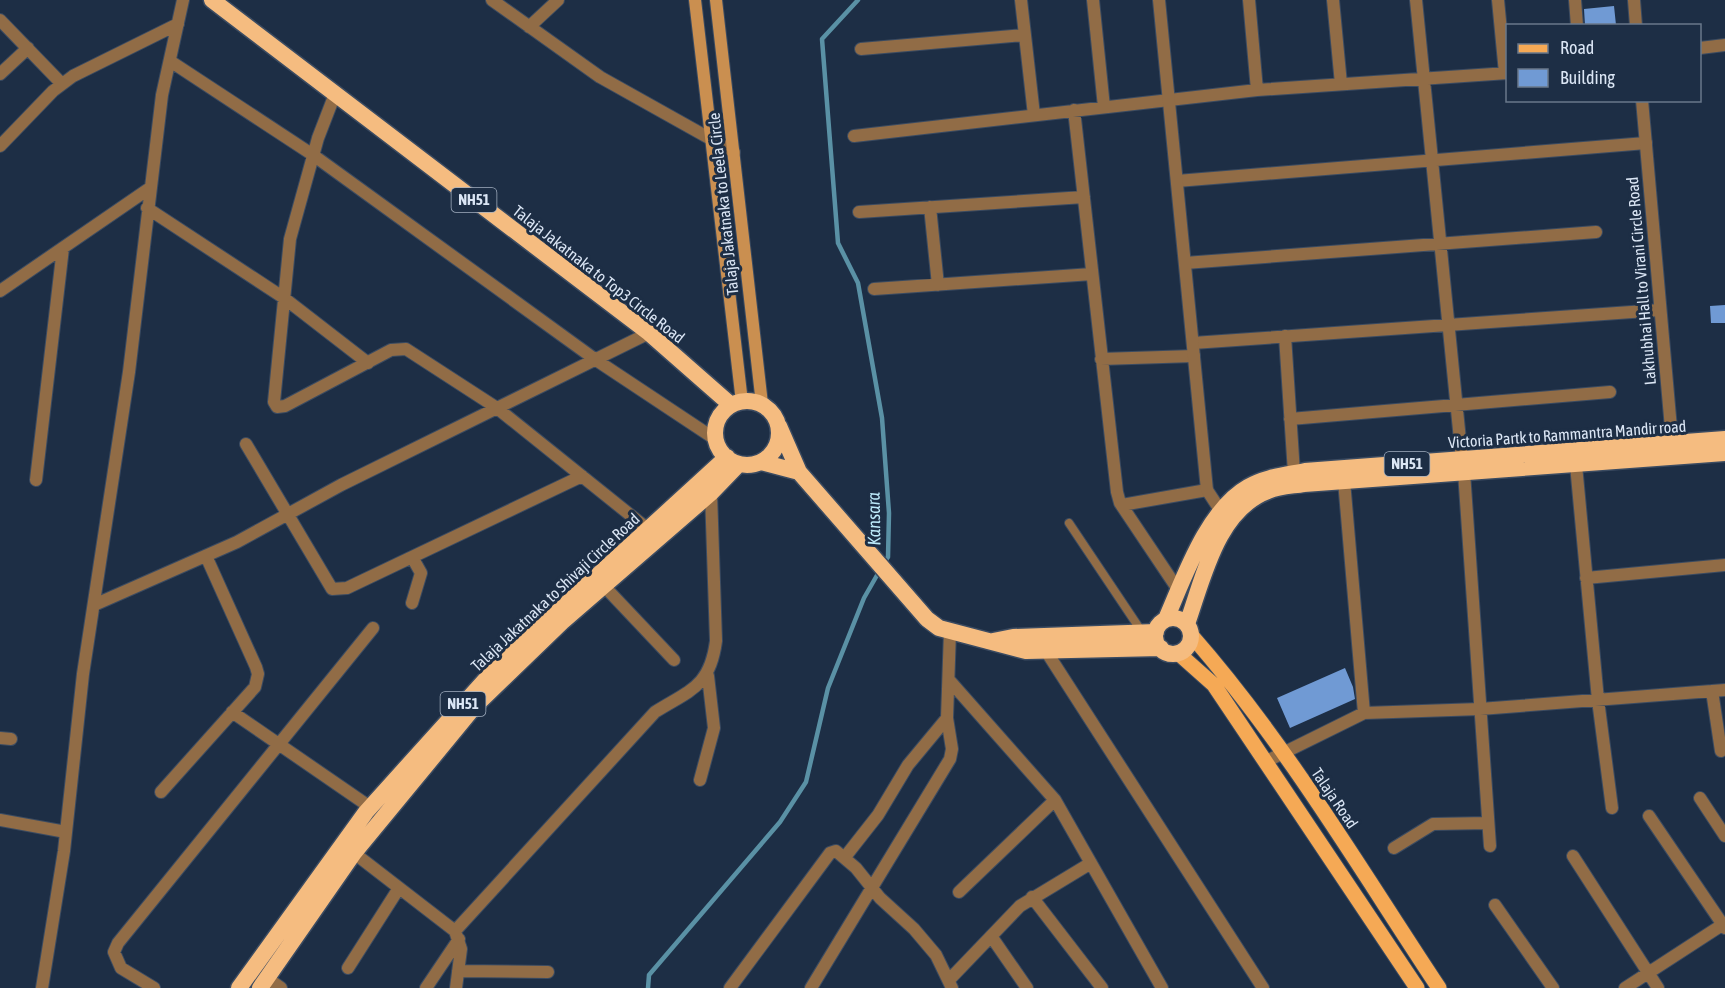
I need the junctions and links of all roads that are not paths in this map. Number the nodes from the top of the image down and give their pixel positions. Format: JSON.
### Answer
{"nodes":[{"id":1,"x":183,"y":0,"type":"edge"},
{"id":2,"x":212,"y":0,"type":"edge"},
{"id":3,"x":492,"y":0,"type":"edge"},
{"id":4,"x":558,"y":0,"type":"edge"},
{"id":5,"x":695,"y":0,"type":"edge"},
{"id":6,"x":716,"y":0,"type":"edge"},
{"id":7,"x":1021,"y":0,"type":"edge"},
{"id":8,"x":1093,"y":0,"type":"edge"},
{"id":9,"x":1159,"y":0,"type":"edge"},
{"id":10,"x":1249,"y":0,"type":"edge"},
{"id":11,"x":1333,"y":0,"type":"edge"},
{"id":12,"x":1416,"y":0,"type":"edge"},
{"id":13,"x":1498,"y":0,"type":"edge"},
{"id":14,"x":1575,"y":0,"type":"edge"},
{"id":15,"x":1634,"y":0,"type":"edge"},
{"id":16,"x":0,"y":20,"type":"edge"},
{"id":17,"x":178,"y":24,"type":"junction"},
{"id":18,"x":1577,"y":24,"type":"edge"},
{"id":19,"x":1636,"y":24,"type":"edge"},
{"id":20,"x":529,"y":27,"type":"junction"},
{"id":21,"x":1025,"y":35,"type":"junction"},
{"id":22,"x":1725,"y":45,"type":"edge"},
{"id":23,"x":28,"y":48,"type":"junction"},
{"id":24,"x":1701,"y":48,"type":"edge"},
{"id":25,"x":861,"y":49,"type":"dead end"},
{"id":26,"x":170,"y":61,"type":"junction"},
{"id":27,"x":1506,"y":73,"type":"edge"},
{"id":28,"x":0,"y":74,"type":"edge"},
{"id":29,"x":1425,"y":78,"type":"junction"},
{"id":30,"x":62,"y":84,"type":"junction"},
{"id":31,"x":1341,"y":84,"type":"junction"},
{"id":32,"x":1257,"y":90,"type":"junction"},
{"id":33,"x":335,"y":94,"type":"junction"},
{"id":34,"x":1169,"y":99,"type":"junction"},
{"id":35,"x":1642,"y":102,"type":"edge"},
{"id":36,"x":1104,"y":107,"type":"junction"},
{"id":37,"x":1074,"y":110,"type":"junction"},
{"id":38,"x":1034,"y":115,"type":"junction"},
{"id":39,"x":854,"y":136,"type":"dead end"},
{"id":40,"x":712,"y":140,"type":"junction"},
{"id":41,"x":1646,"y":143,"type":"junction"},
{"id":42,"x":0,"y":146,"type":"edge"},
{"id":43,"x":734,"y":152,"type":"junction"},
{"id":44,"x":313,"y":155,"type":"junction"},
{"id":45,"x":1432,"y":159,"type":"junction"},
{"id":46,"x":1177,"y":182,"type":"junction"},
{"id":47,"x":150,"y":188,"type":"junction"},
{"id":48,"x":1084,"y":196,"type":"junction"},
{"id":49,"x":930,"y":207,"type":"junction"},
{"id":50,"x":147,"y":208,"type":"junction"},
{"id":51,"x":859,"y":212,"type":"dead end"},
{"id":52,"x":1596,"y":232,"type":"dead end"},
{"id":53,"x":1440,"y":242,"type":"junction"},
{"id":54,"x":63,"y":248,"type":"junction"},
{"id":55,"x":1185,"y":263,"type":"junction"},
{"id":56,"x":1092,"y":274,"type":"junction"},
{"id":57,"x":938,"y":285,"type":"junction"},
{"id":58,"x":874,"y":289,"type":"dead end"},
{"id":59,"x":0,"y":291,"type":"edge"},
{"id":60,"x":284,"y":298,"type":"junction"},
{"id":61,"x":1660,"y":310,"type":"junction"},
{"id":62,"x":1448,"y":324,"type":"junction"},
{"id":63,"x":649,"y":333,"type":"junction"},
{"id":64,"x":1285,"y":336,"type":"junction"},
{"id":65,"x":1193,"y":343,"type":"junction"},
{"id":66,"x":1194,"y":356,"type":"junction"},
{"id":67,"x":1101,"y":359,"type":"junction"},
{"id":68,"x":596,"y":360,"type":"junction"},
{"id":69,"x":368,"y":363,"type":"junction"},
{"id":70,"x":1610,"y":392,"type":"dead end"},
{"id":71,"x":736,"y":404,"type":"junction"},
{"id":72,"x":762,"y":404,"type":"junction"},
{"id":73,"x":1456,"y":405,"type":"junction"},
{"id":74,"x":497,"y":408,"type":"junction"},
{"id":75,"x":1290,"y":419,"type":"junction"},
{"id":76,"x":779,"y":426,"type":"junction"},
{"id":77,"x":715,"y":440,"type":"junction"},
{"id":78,"x":1725,"y":440,"type":"edge"},
{"id":79,"x":246,"y":444,"type":"dead end"},
{"id":80,"x":1673,"y":452,"type":"junction"},
{"id":81,"x":1725,"y":453,"type":"edge"},
{"id":82,"x":733,"y":461,"type":"junction"},
{"id":83,"x":761,"y":462,"type":"junction"},
{"id":84,"x":1576,"y":465,"type":"junction"},
{"id":85,"x":1463,"y":466,"type":"junction"},
{"id":86,"x":1294,"y":473,"type":"junction"},
{"id":87,"x":801,"y":474,"type":"junction"},
{"id":88,"x":582,"y":476,"type":"junction"},
{"id":89,"x":36,"y":480,"type":"dead end"},
{"id":90,"x":1344,"y":481,"type":"junction"},
{"id":91,"x":1207,"y":490,"type":"junction"},
{"id":92,"x":711,"y":493,"type":"junction"},
{"id":93,"x":1122,"y":505,"type":"junction"},
{"id":94,"x":289,"y":513,"type":"junction"},
{"id":95,"x":1225,"y":517,"type":"junction"},
{"id":96,"x":1068,"y":523,"type":"dead end"},
{"id":97,"x":649,"y":530,"type":"junction"},
{"id":98,"x":206,"y":556,"type":"junction"},
{"id":99,"x":412,"y":557,"type":"junction"},
{"id":100,"x":1725,"y":565,"type":"edge"},
{"id":101,"x":1586,"y":578,"type":"junction"},
{"id":102,"x":604,"y":585,"type":"junction"},
{"id":103,"x":1179,"y":591,"type":"junction"},
{"id":104,"x":412,"y":603,"type":"dead end"},
{"id":105,"x":94,"y":605,"type":"junction"},
{"id":106,"x":373,"y":628,"type":"dead end"},
{"id":107,"x":1190,"y":630,"type":"junction"},
{"id":108,"x":950,"y":631,"type":"junction"},
{"id":109,"x":1156,"y":633,"type":"junction"},
{"id":110,"x":989,"y":641,"type":"junction"},
{"id":111,"x":1046,"y":651,"type":"junction"},
{"id":112,"x":1178,"y":653,"type":"junction"},
{"id":113,"x":674,"y":660,"type":"dead end"},
{"id":114,"x":708,"y":676,"type":"junction"},
{"id":115,"x":949,"y":680,"type":"junction"},
{"id":116,"x":1719,"y":690,"type":"edge"},
{"id":117,"x":1598,"y":700,"type":"junction"},
{"id":118,"x":1480,"y":709,"type":"junction"},
{"id":119,"x":232,"y":712,"type":"junction"},
{"id":120,"x":1364,"y":713,"type":"junction"},
{"id":121,"x":947,"y":718,"type":"junction"},
{"id":122,"x":279,"y":744,"type":"junction"},
{"id":123,"x":1721,"y":751,"type":"dead end"},
{"id":124,"x":1283,"y":753,"type":"junction"},
{"id":125,"x":1265,"y":762,"type":"junction"},
{"id":126,"x":700,"y":780,"type":"dead end"},
{"id":127,"x":161,"y":792,"type":"dead end"},
{"id":128,"x":1700,"y":798,"type":"dead end"},
{"id":129,"x":1055,"y":800,"type":"junction"},
{"id":130,"x":370,"y":807,"type":"junction"},
{"id":131,"x":1612,"y":808,"type":"dead end"},
{"id":132,"x":1649,"y":816,"type":"dead end"},
{"id":133,"x":0,"y":820,"type":"edge"},
{"id":134,"x":1488,"y":823,"type":"junction"},
{"id":135,"x":66,"y":832,"type":"junction"},
{"id":136,"x":1725,"y":836,"type":"edge"},
{"id":137,"x":1490,"y":846,"type":"dead end"},
{"id":138,"x":1394,"y":848,"type":"dead end"},
{"id":139,"x":354,"y":853,"type":"junction"},
{"id":140,"x":1574,"y":856,"type":"dead end"},
{"id":141,"x":845,"y":857,"type":"junction"},
{"id":142,"x":1091,"y":863,"type":"junction"},
{"id":143,"x":872,"y":887,"type":"junction"},
{"id":144,"x":399,"y":888,"type":"junction"},
{"id":145,"x":959,"y":892,"type":"dead end"},
{"id":146,"x":1032,"y":897,"type":"junction"},
{"id":147,"x":1496,"y":904,"type":"dead end"},
{"id":148,"x":1724,"y":925,"type":"edge"},
{"id":149,"x":457,"y":935,"type":"junction"},
{"id":150,"x":991,"y":936,"type":"junction"},
{"id":151,"x":348,"y":968,"type":"dead end"},
{"id":152,"x":458,"y":971,"type":"junction"},
{"id":153,"x":548,"y":972,"type":"dead end"},
{"id":154,"x":1648,"y":973,"type":"junction"},
{"id":155,"x":264,"y":983,"type":"edge"},
{"id":156,"x":951,"y":984,"type":"edge"},
{"id":157,"x":42,"y":988,"type":"edge"},
{"id":158,"x":154,"y":988,"type":"edge"},
{"id":159,"x":239,"y":988,"type":"edge"},
{"id":160,"x":281,"y":988,"type":"edge"},
{"id":161,"x":426,"y":988,"type":"edge"},
{"id":162,"x":456,"y":988,"type":"edge"},
{"id":163,"x":730,"y":988,"type":"edge"},
{"id":164,"x":811,"y":988,"type":"edge"},
{"id":165,"x":1027,"y":988,"type":"edge"},
{"id":166,"x":1101,"y":988,"type":"edge"},
{"id":167,"x":1162,"y":988,"type":"edge"},
{"id":168,"x":1263,"y":988,"type":"edge"},
{"id":169,"x":1417,"y":988,"type":"edge"},
{"id":170,"x":1439,"y":988,"type":"edge"},
{"id":171,"x":1553,"y":988,"type":"edge"},
{"id":172,"x":1625,"y":988,"type":"edge"},
{"id":173,"x":1658,"y":988,"type":"edge"}],
"edges":[{"from":1,"to":17,"type":"street"},
{"from":2,"to":33,"type":"highway","name":"Talaja Jakatnaka to Top3 Circle Road","number":"NH51"},
{"from":3,"to":20,"type":"street"},
{"from":4,"to":20,"type":"street"},
{"from":5,"to":40,"type":"main road","name":"Talaja Jakatnaka to Leela Circle"},
{"from":6,"to":43,"type":"main road","name":"Talaja Jakatnaka to Leela Circle"},
{"from":7,"to":21,"type":"street"},
{"from":8,"to":36,"type":"street"},
{"from":9,"to":34,"type":"street"},
{"from":10,"to":32,"type":"street"},
{"from":11,"to":31,"type":"street"},
{"from":12,"to":29,"type":"street"},
{"from":13,"to":27,"type":"street"},
{"from":14,"to":18,"type":"street"},
{"from":15,"to":19,"type":"street"},
{"from":16,"to":23,"type":"street"},
{"from":17,"to":26,"type":"street"},
{"from":17,"to":30,"type":"street"},
{"from":20,"to":40,"type":"street"},
{"from":21,"to":25,"type":"street"},
{"from":21,"to":38,"type":"street"},
{"from":22,"to":24,"type":"street"},
{"from":23,"to":28,"type":"street"},
{"from":23,"to":30,"type":"street"},
{"from":26,"to":44,"type":"street"},
{"from":26,"to":47,"type":"street"},
{"from":27,"to":29,"type":"street"},
{"from":29,"to":31,"type":"street"},
{"from":29,"to":45,"type":"street"},
{"from":30,"to":42,"type":"street"},
{"from":31,"to":32,"type":"street"},
{"from":32,"to":34,"type":"street"},
{"from":33,"to":44,"type":"street"},
{"from":33,"to":63,"type":"highway","name":"Talaja Jakatnaka to Top3 Circle Road","number":"NH51"},
{"from":34,"to":36,"type":"street"},
{"from":34,"to":46,"type":"street"},
{"from":35,"to":41,"type":"street","name":"Lakhubhai Hall to Virani Circle Road"},
{"from":36,"to":37,"type":"street"},
{"from":37,"to":38,"type":"street"},
{"from":37,"to":48,"type":"street"},
{"from":38,"to":39,"type":"street"},
{"from":40,"to":43,"type":"street"},
{"from":40,"to":71,"type":"main road","name":"Talaja Jakatnaka to Leela Circle"},
{"from":41,"to":45,"type":"street"},
{"from":41,"to":61,"type":"street","name":"Lakhubhai Hall to Virani Circle Road"},
{"from":43,"to":72,"type":"main road","name":"Talaja Jakatnaka to Leela Circle"},
{"from":44,"to":60,"type":"street"},
{"from":44,"to":68,"type":"street"},
{"from":45,"to":46,"type":"street"},
{"from":45,"to":53,"type":"street"},
{"from":46,"to":55,"type":"street"},
{"from":47,"to":50,"type":"street"},
{"from":47,"to":54,"type":"street"},
{"from":48,"to":49,"type":"street"},
{"from":48,"to":56,"type":"street"},
{"from":49,"to":51,"type":"street"},
{"from":49,"to":57,"type":"street"},
{"from":50,"to":60,"type":"street"},
{"from":50,"to":105,"type":"street"},
{"from":52,"to":53,"type":"street"},
{"from":53,"to":55,"type":"street"},
{"from":53,"to":62,"type":"street"},
{"from":54,"to":59,"type":"street"},
{"from":54,"to":89,"type":"street"},
{"from":55,"to":65,"type":"street"},
{"from":56,"to":57,"type":"street"},
{"from":56,"to":67,"type":"street"},
{"from":57,"to":58,"type":"street"},
{"from":60,"to":69,"type":"street"},
{"from":60,"to":69,"type":"street"},
{"from":61,"to":62,"type":"street"},
{"from":61,"to":80,"type":"street","name":"Lakhubhai Hall to Virani Circle Road"},
{"from":62,"to":64,"type":"street"},
{"from":62,"to":73,"type":"street"},
{"from":63,"to":68,"type":"street"},
{"from":63,"to":71,"type":"highway","name":"Talaja Jakatnaka to Top3 Circle Road","number":"NH51"},
{"from":64,"to":65,"type":"street"},
{"from":64,"to":75,"type":"street"},
{"from":65,"to":66,"type":"street"},
{"from":66,"to":67,"type":"street"},
{"from":66,"to":91,"type":"street"},
{"from":67,"to":93,"type":"street"},
{"from":68,"to":74,"type":"street"},
{"from":68,"to":77,"type":"street"},
{"from":69,"to":74,"type":"street"},
{"from":70,"to":73,"type":"street"},
{"from":71,"to":72,"type":"highway"},
{"from":71,"to":77,"type":"highway"},
{"from":72,"to":76,"type":"highway"},
{"from":73,"to":75,"type":"street"},
{"from":73,"to":85,"type":"street"},
{"from":74,"to":88,"type":"street"},
{"from":74,"to":94,"type":"street"},
{"from":75,"to":86,"type":"street"},
{"from":76,"to":83,"type":"highway"},
{"from":76,"to":87,"type":"highway"},
{"from":77,"to":82,"type":"highway"},
{"from":78,"to":80,"type":"highway","name":"Victoria Partk to Rammantra Mandir road","number":"NH51"},
{"from":79,"to":94,"type":"street"},
{"from":80,"to":81,"type":"highway","name":"Victoria Partk to Rammantra Mandir road","number":"NH51"},
{"from":80,"to":84,"type":"highway","name":"Victoria Partk to Rammantra Mandir road","number":"NH51"},
{"from":80,"to":85,"type":"highway","name":"Victoria Partk to Rammantra Mandir road","number":"NH51"},
{"from":82,"to":83,"type":"highway"},
{"from":82,"to":92,"type":"highway","name":"Talaja Jakatnaka to Shivaji Circle Road","number":"NH51"},
{"from":82,"to":97,"type":"highway","name":"Talaja Jakatnaka to Shivaji Circle Road","number":"NH51"},
{"from":83,"to":87,"type":"highway"},
{"from":84,"to":85,"type":"highway","name":"Victoria Partk to Rammantra Mandir road","number":"NH51"},
{"from":84,"to":101,"type":"street"},
{"from":85,"to":86,"type":"highway","name":"Victoria Partk to Rammantra Mandir road","number":"NH51"},
{"from":85,"to":90,"type":"highway","name":"Victoria Partk to Rammantra Mandir road","number":"NH51"},
{"from":85,"to":118,"type":"street"},
{"from":86,"to":95,"type":"highway","name":"Victoria Partk to Rammantra Mandir road","number":"NH51"},
{"from":87,"to":108,"type":"highway"},
{"from":88,"to":97,"type":"street"},
{"from":88,"to":99,"type":"street"},
{"from":90,"to":95,"type":"highway","name":"Victoria Partk to Rammantra Mandir road","number":"NH51"},
{"from":90,"to":120,"type":"street"},
{"from":91,"to":93,"type":"street"},
{"from":91,"to":95,"type":"street"},
{"from":92,"to":102,"type":"highway","name":"Talaja Jakatnaka to Shivaji Circle Road","number":"NH51"},
{"from":92,"to":114,"type":"street"},
{"from":93,"to":103,"type":"street"},
{"from":94,"to":98,"type":"street"},
{"from":94,"to":99,"type":"street"},
{"from":95,"to":103,"type":"highway","name":"Victoria Partk to Rammantra Mandir road","number":"NH51"},
{"from":95,"to":107,"type":"highway","name":"Victoria Partk to Rammantra Mandir road","number":"NH51"},
{"from":96,"to":109,"type":"lane"},
{"from":97,"to":130,"type":"highway","name":"Talaja Jakatnaka to Shivaji Circle Road","number":"NH51"},
{"from":98,"to":105,"type":"street"},
{"from":98,"to":119,"type":"street"},
{"from":99,"to":104,"type":"street"},
{"from":100,"to":101,"type":"street"},
{"from":101,"to":117,"type":"street"},
{"from":102,"to":113,"type":"street"},
{"from":102,"to":139,"type":"highway","name":"Talaja Jakatnaka to Shivaji Circle Road","number":"NH51"},
{"from":103,"to":109,"type":"highway","name":"Victoria Partk to Rammantra Mandir road","number":"NH51"},
{"from":105,"to":135,"type":"street"},
{"from":106,"to":122,"type":"street"},
{"from":107,"to":109,"type":"highway"},
{"from":107,"to":112,"type":"highway","number":"NH51"},
{"from":107,"to":124,"type":"main road","name":"Talaja Road"},
{"from":108,"to":110,"type":"highway"},
{"from":108,"to":115,"type":"street"},
{"from":109,"to":110,"type":"highway"},
{"from":109,"to":111,"type":"highway"},
{"from":109,"to":112,"type":"highway"},
{"from":110,"to":111,"type":"highway"},
{"from":111,"to":168,"type":"street"},
{"from":112,"to":125,"type":"main road"},
{"from":114,"to":126,"type":"street"},
{"from":114,"to":149,"type":"street"},
{"from":115,"to":121,"type":"street"},
{"from":115,"to":129,"type":"street"},
{"from":116,"to":117,"type":"street"},
{"from":116,"to":123,"type":"street"},
{"from":117,"to":118,"type":"street"},
{"from":117,"to":131,"type":"street"},
{"from":118,"to":120,"type":"street"},
{"from":118,"to":134,"type":"street"},
{"from":119,"to":122,"type":"street"},
{"from":119,"to":127,"type":"street"},
{"from":120,"to":124,"type":"street"},
{"from":121,"to":141,"type":"street"},
{"from":121,"to":143,"type":"street"},
{"from":122,"to":130,"type":"street"},
{"from":122,"to":158,"type":"street"},
{"from":124,"to":125,"type":"street"},
{"from":124,"to":170,"type":"main road","name":"Talaja Road"},
{"from":125,"to":169,"type":"main road"},
{"from":128,"to":136,"type":"street"},
{"from":129,"to":142,"type":"street"},
{"from":129,"to":145,"type":"street"},
{"from":130,"to":159,"type":"highway","name":"Talaja Jakatnaka to Shivaji Circle Road","number":"NH51"},
{"from":132,"to":148,"type":"street"},
{"from":133,"to":135,"type":"street"},
{"from":134,"to":137,"type":"street"},
{"from":134,"to":138,"type":"street"},
{"from":135,"to":157,"type":"street"},
{"from":139,"to":144,"type":"street"},
{"from":139,"to":155,"type":"highway","name":"Talaja Jakatnaka to Shivaji Circle Road","number":"NH51"},
{"from":140,"to":154,"type":"street"},
{"from":141,"to":143,"type":"street"},
{"from":141,"to":163,"type":"street"},
{"from":142,"to":146,"type":"street"},
{"from":142,"to":167,"type":"street"},
{"from":143,"to":156,"type":"street"},
{"from":143,"to":164,"type":"street"},
{"from":144,"to":149,"type":"street"},
{"from":144,"to":151,"type":"street"},
{"from":146,"to":150,"type":"street"},
{"from":146,"to":166,"type":"street"},
{"from":147,"to":171,"type":"street"},
{"from":148,"to":154,"type":"street"},
{"from":149,"to":152,"type":"street"},
{"from":149,"to":161,"type":"street"},
{"from":150,"to":156,"type":"street"},
{"from":150,"to":165,"type":"street"},
{"from":152,"to":153,"type":"street"},
{"from":152,"to":162,"type":"street"},
{"from":154,"to":172,"type":"street"},
{"from":154,"to":173,"type":"street"},
{"from":155,"to":160,"type":"street"}]}
